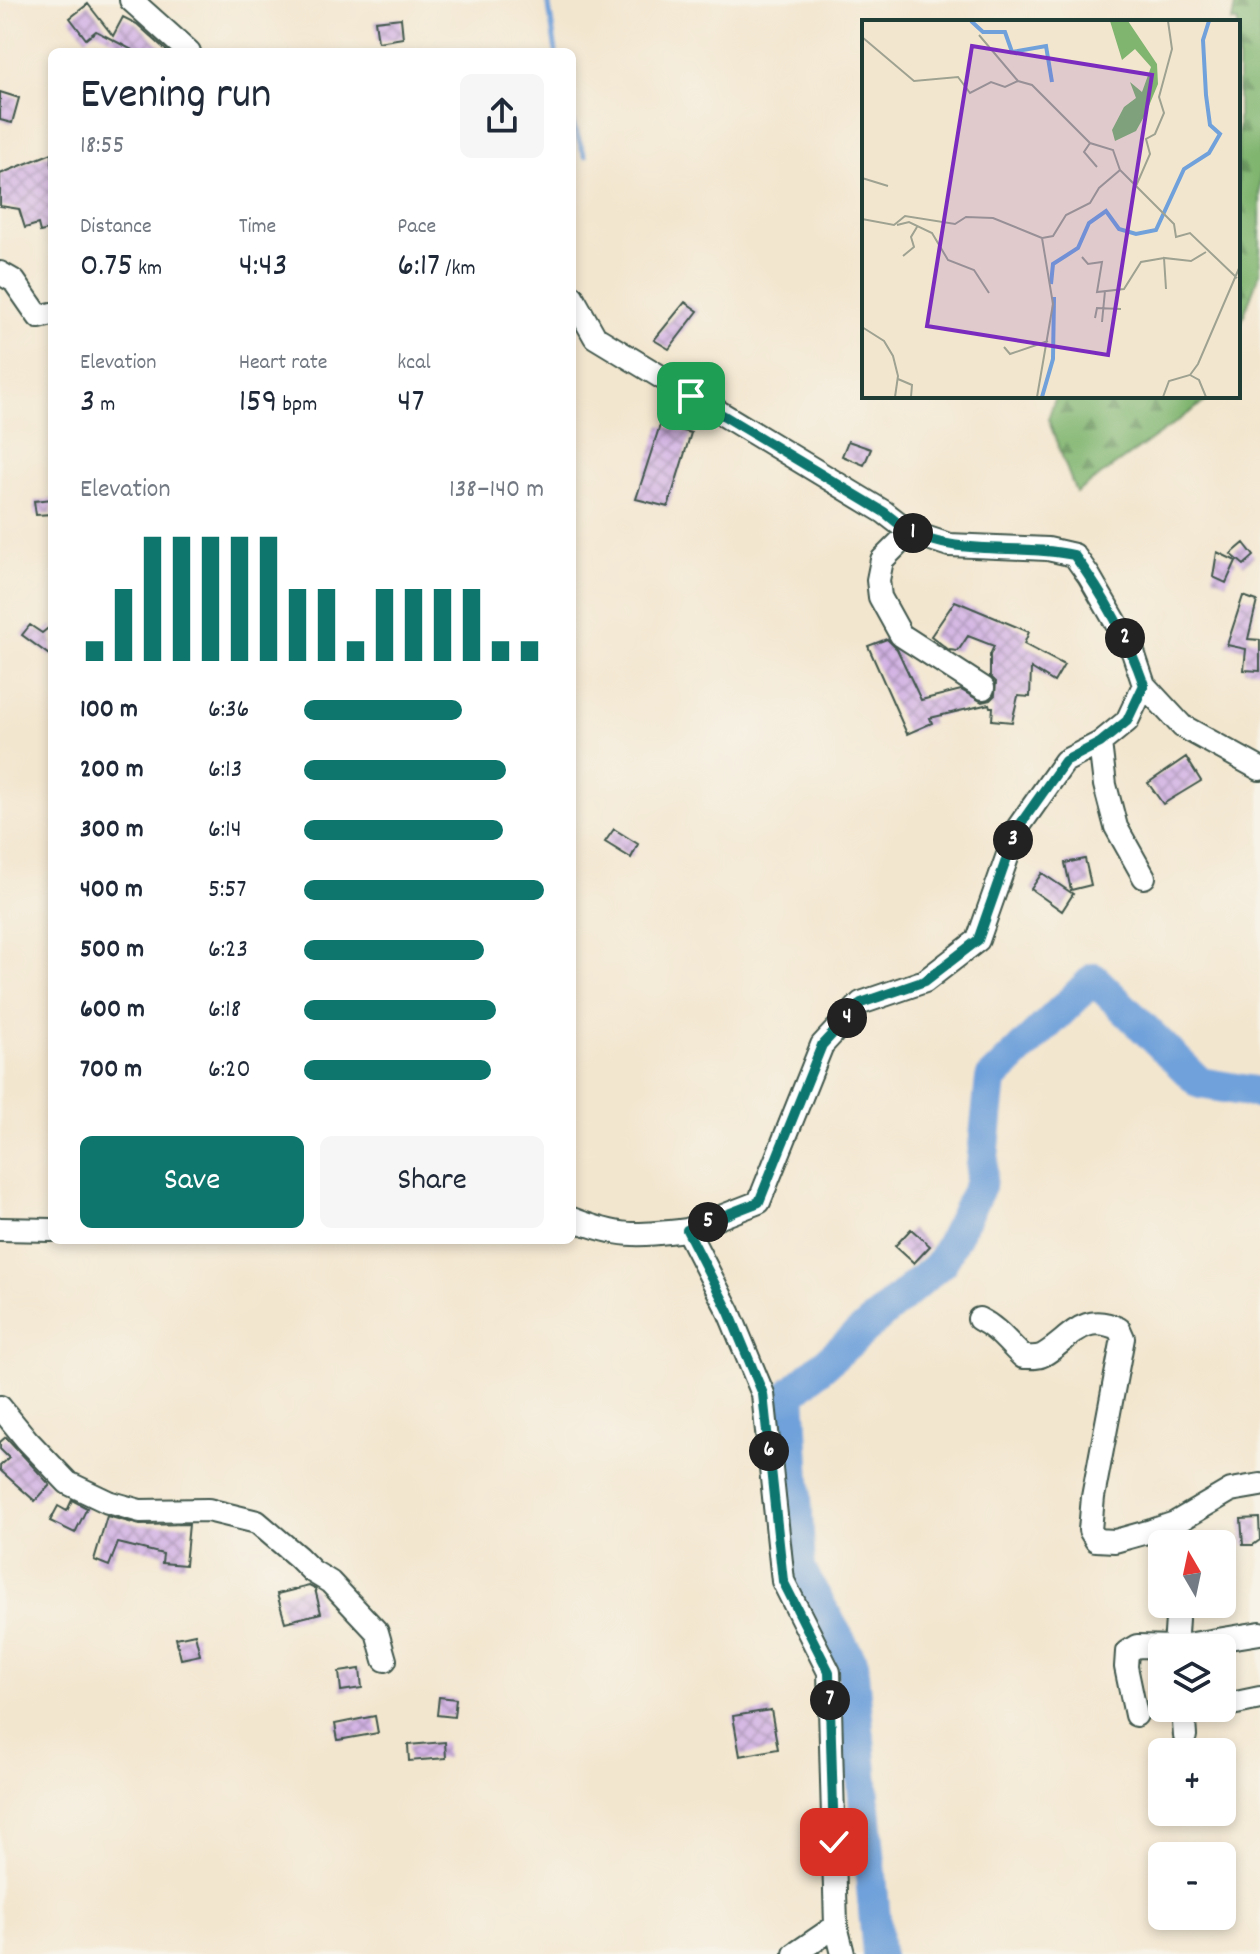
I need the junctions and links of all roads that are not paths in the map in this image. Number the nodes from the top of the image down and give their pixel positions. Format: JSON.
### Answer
{"nodes":[{"id":1,"x":131,"y":0,"type":"edge"},
{"id":2,"x":185,"y":48,"type":"edge"},
{"id":3,"x":0,"y":273,"type":"edge"},
{"id":4,"x":576,"y":303,"type":"edge"},
{"id":5,"x":48,"y":315,"type":"edge"},
{"id":6,"x":910,"y":532,"type":"junction"},
{"id":7,"x":1144,"y":685,"type":"junction"},
{"id":8,"x":983,"y":688,"type":"dead end"},
{"id":9,"x":1100,"y":743,"type":"junction"},
{"id":10,"x":1260,"y":769,"type":"edge"},
{"id":11,"x":1144,"y":877,"type":"dead end"},
{"id":12,"x":576,"y":1221,"type":"edge"},
{"id":13,"x":0,"y":1229,"type":"edge"},
{"id":14,"x":48,"y":1230,"type":"edge"},
{"id":15,"x":687,"y":1230,"type":"junction"},
{"id":16,"x":979,"y":1319,"type":"dead end"},
{"id":17,"x":0,"y":1407,"type":"edge"},
{"id":18,"x":1260,"y":1485,"type":"edge"},
{"id":19,"x":1181,"y":1530,"type":"edge"},
{"id":20,"x":1148,"y":1537,"type":"edge"},
{"id":21,"x":1260,"y":1633,"type":"edge"},
{"id":22,"x":1236,"y":1637,"type":"edge"},
{"id":23,"x":1148,"y":1646,"type":"edge"},
{"id":24,"x":385,"y":1660,"type":"dead end"},
{"id":25,"x":1260,"y":1698,"type":"edge"},
{"id":26,"x":1236,"y":1703,"type":"edge"},
{"id":27,"x":1136,"y":1715,"type":"dead end"},
{"id":28,"x":1186,"y":1722,"type":"edge"},
{"id":29,"x":1185,"y":1736,"type":"dead end"},
{"id":30,"x":836,"y":1926,"type":"junction"},
{"id":31,"x":795,"y":1954,"type":"edge"},
{"id":32,"x":843,"y":1954,"type":"edge"}],
"edges":[{"from":1,"to":2,"type":"street"},
{"from":3,"to":5,"type":"street"},
{"from":4,"to":6,"type":"street"},
{"from":6,"to":7,"type":"street"},
{"from":6,"to":8,"type":"street"},
{"from":7,"to":9,"type":"street"},
{"from":7,"to":10,"type":"street"},
{"from":9,"to":11,"type":"street"},
{"from":9,"to":15,"type":"street"},
{"from":12,"to":15,"type":"street"},
{"from":13,"to":14,"type":"street"},
{"from":15,"to":30,"type":"street"},
{"from":16,"to":20,"type":"street"},
{"from":17,"to":24,"type":"street"},
{"from":18,"to":19,"type":"street"},
{"from":21,"to":22,"type":"street"},
{"from":23,"to":27,"type":"street"},
{"from":25,"to":26,"type":"street"},
{"from":28,"to":29,"type":"street"},
{"from":30,"to":31,"type":"street"},
{"from":30,"to":32,"type":"street"}]}
